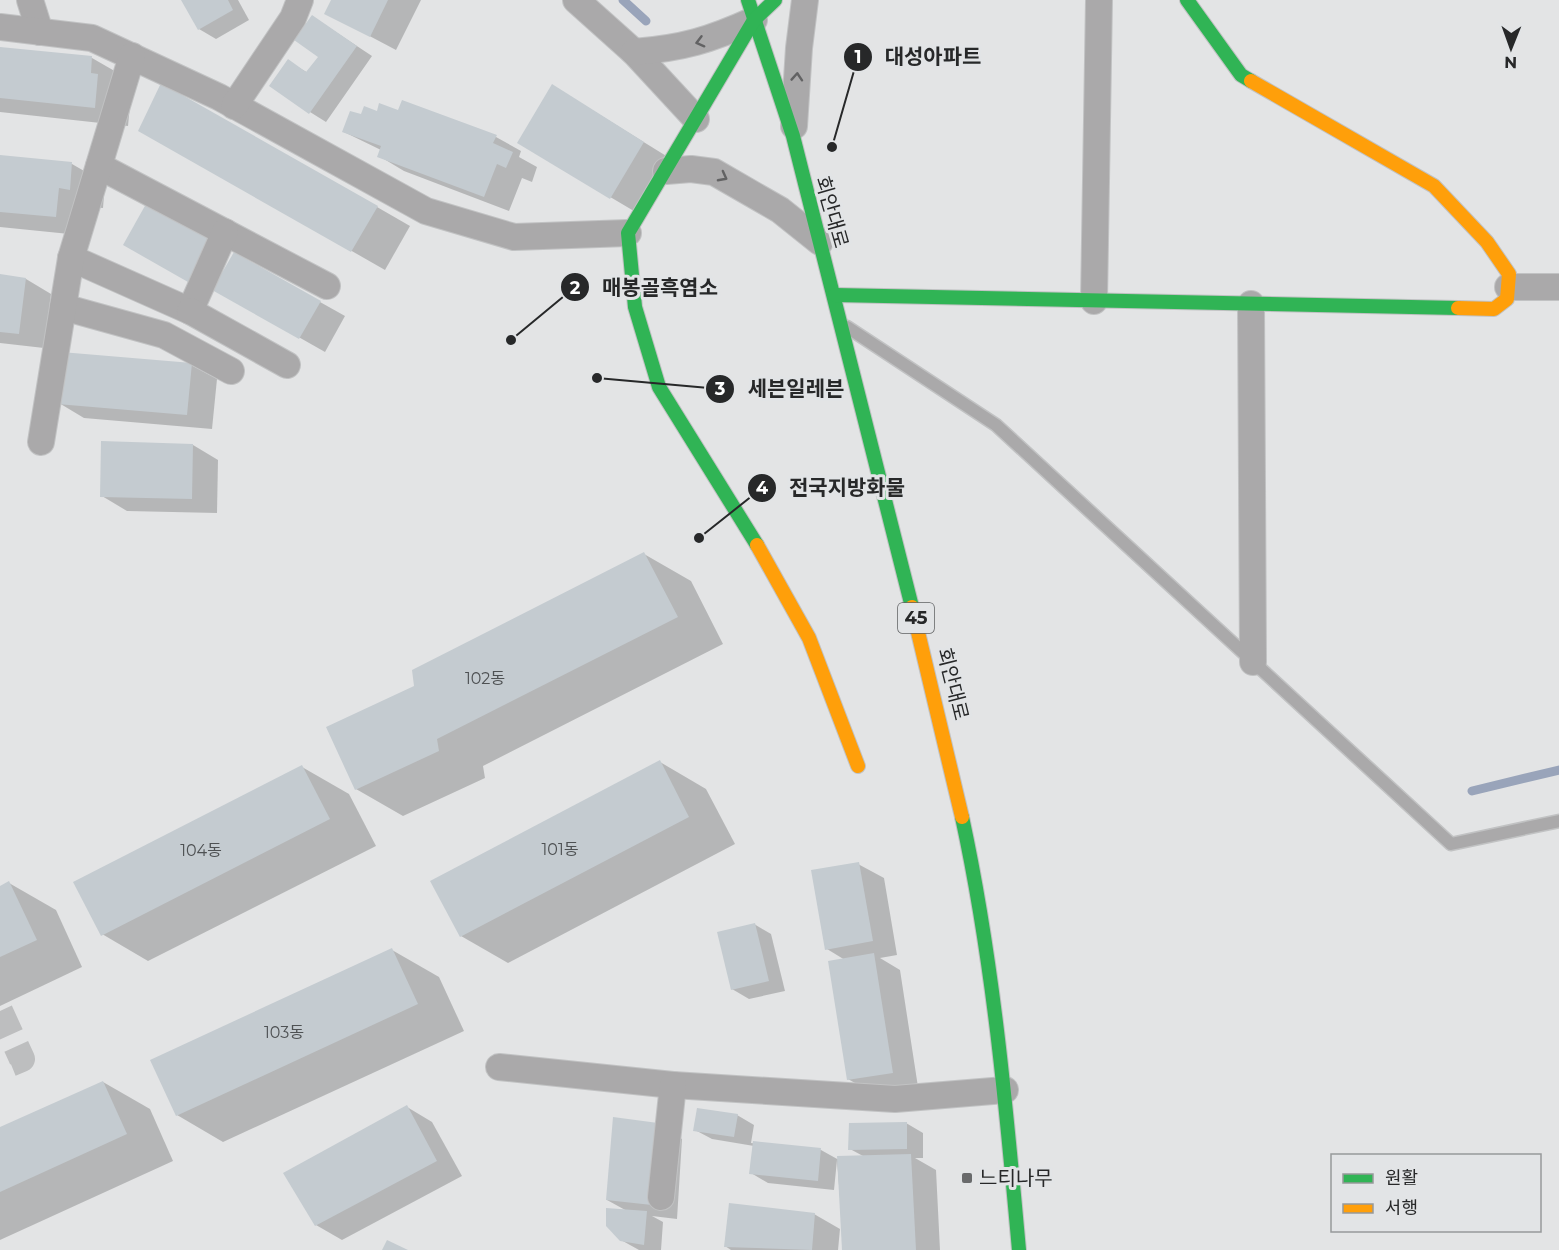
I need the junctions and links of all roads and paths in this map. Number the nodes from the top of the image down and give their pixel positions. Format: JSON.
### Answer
{"nodes":[{"id":1,"x":30,"y":0,"type":"edge"},
{"id":2,"x":300,"y":0,"type":"edge"},
{"id":3,"x":576,"y":0,"type":"edge"},
{"id":4,"x":776,"y":0,"type":"edge"},
{"id":5,"x":806,"y":0,"type":"edge"},
{"id":6,"x":1099,"y":0,"type":"edge"},
{"id":7,"x":1187,"y":0,"type":"edge"},
{"id":8,"x":751,"y":10,"type":"edge"},
{"id":9,"x":0,"y":27,"type":"edge"},
{"id":10,"x":40,"y":32,"type":"junction"},
{"id":11,"x":634,"y":52,"type":"junction"},
{"id":12,"x":132,"y":56,"type":"junction"},
{"id":13,"x":234,"y":106,"type":"junction"},
{"id":14,"x":696,"y":119,"type":"junction"},
{"id":15,"x":793,"y":136,"type":"junction"},
{"id":16,"x":99,"y":166,"type":"junction"},
{"id":17,"x":666,"y":171,"type":"junction"},
{"id":18,"x":225,"y":232,"type":"junction"},
{"id":19,"x":628,"y":233,"type":"junction"},
{"id":20,"x":820,"y":242,"type":"junction"},
{"id":21,"x":71,"y":258,"type":"junction"},
{"id":22,"x":327,"y":286,"type":"dead end"},
{"id":23,"x":1508,"y":287,"type":"junction"},
{"id":24,"x":1559,"y":287,"type":"edge"},
{"id":25,"x":835,"y":295,"type":"junction"},
{"id":26,"x":1094,"y":301,"type":"junction"},
{"id":27,"x":1251,"y":304,"type":"junction"},
{"id":28,"x":63,"y":307,"type":"junction"},
{"id":29,"x":190,"y":311,"type":"junction"},
{"id":30,"x":841,"y":323,"type":"junction"},
{"id":31,"x":287,"y":364,"type":"dead end"},
{"id":32,"x":231,"y":371,"type":"dead end"},
{"id":33,"x":41,"y":442,"type":"dead end"},
{"id":34,"x":1253,"y":662,"type":"junction"},
{"id":35,"x":858,"y":766,"type":"dead end"},
{"id":36,"x":1559,"y":820,"type":"edge"},
{"id":37,"x":499,"y":1067,"type":"dead end"},
{"id":38,"x":673,"y":1085,"type":"junction"},
{"id":39,"x":1005,"y":1090,"type":"junction"},
{"id":40,"x":661,"y":1197,"type":"dead end"},
{"id":41,"x":1019,"y":1250,"type":"edge"}],
"edges":[{"from":1,"to":10,"type":"street"},
{"from":2,"to":13,"type":"street"},
{"from":3,"to":11,"type":"street"},
{"from":4,"to":8,"type":"street"},
{"from":15,"to":5,"type":"street","one_way":true},
{"from":6,"to":26,"type":"street"},
{"from":7,"to":23,"type":"street"},
{"from":8,"to":11,"type":"street","one_way":true},
{"from":8,"to":14,"type":"street"},
{"from":8,"to":15,"type":"street","name":"회안대로","number":"45"},
{"from":9,"to":10,"type":"street"},
{"from":10,"to":12,"type":"street"},
{"from":11,"to":14,"type":"street"},
{"from":12,"to":13,"type":"street"},
{"from":12,"to":16,"type":"street"},
{"from":13,"to":19,"type":"street"},
{"from":14,"to":17,"type":"street"},
{"from":15,"to":20,"type":"street","name":"회안대로","number":"45"},
{"from":16,"to":18,"type":"street"},
{"from":16,"to":21,"type":"street"},
{"from":17,"to":19,"type":"street"},
{"from":17,"to":20,"type":"street","one_way":true},
{"from":18,"to":22,"type":"street"},
{"from":18,"to":29,"type":"street"},
{"from":19,"to":35,"type":"street"},
{"from":20,"to":25,"type":"street","name":"회안대로","number":"45"},
{"from":21,"to":28,"type":"street"},
{"from":21,"to":29,"type":"street"},
{"from":23,"to":24,"type":"street"},
{"from":23,"to":27,"type":"street"},
{"from":25,"to":26,"type":"street"},
{"from":25,"to":30,"type":"street","name":"회안대로","number":"45"},
{"from":26,"to":27,"type":"street"},
{"from":27,"to":34,"type":"street"},
{"from":28,"to":32,"type":"street"},
{"from":28,"to":33,"type":"street"},
{"from":29,"to":31,"type":"street"},
{"from":30,"to":34,"type":"lane"},
{"from":30,"to":39,"type":"street","name":"회안대로","number":"45"},
{"from":34,"to":36,"type":"lane"},
{"from":37,"to":38,"type":"street"},
{"from":38,"to":39,"type":"street"},
{"from":38,"to":40,"type":"street"},
{"from":39,"to":41,"type":"street","name":"회안대로","number":"45"}]}
